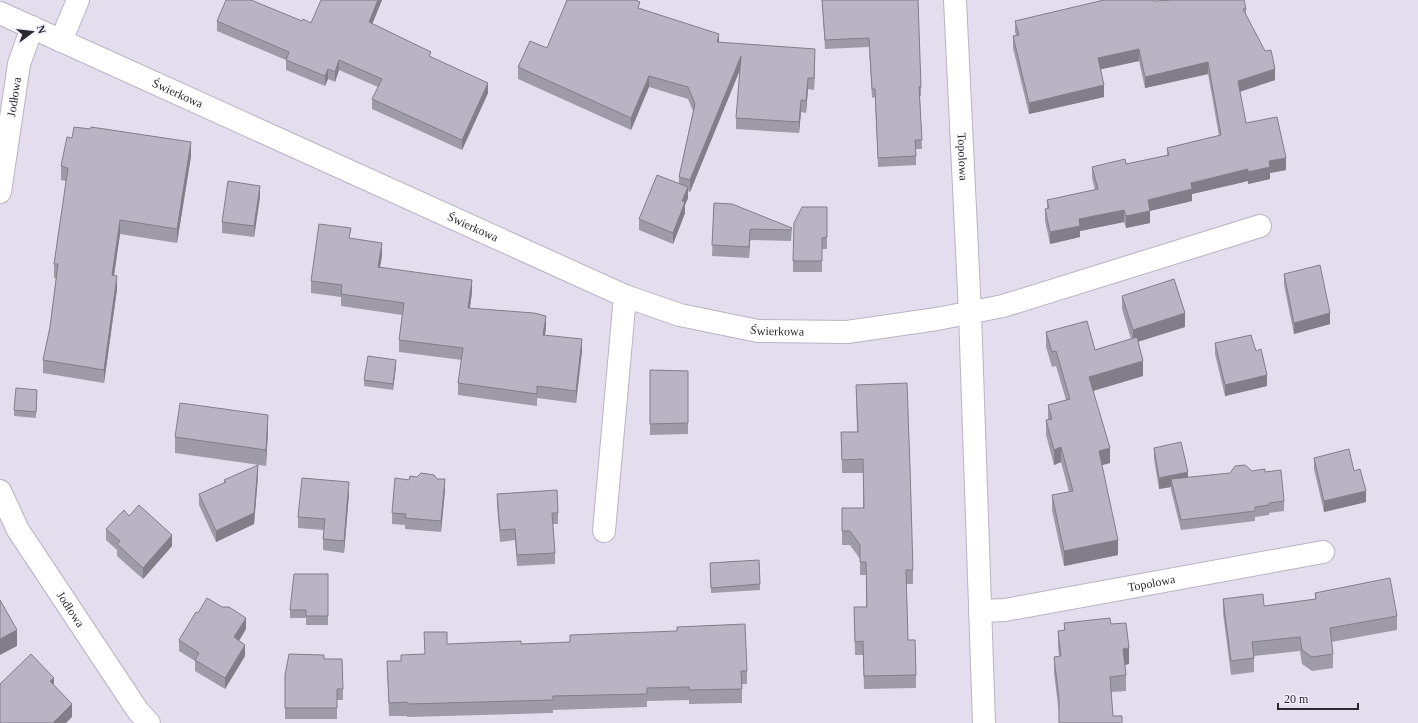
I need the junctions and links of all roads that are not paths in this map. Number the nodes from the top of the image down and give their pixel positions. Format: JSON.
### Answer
{"nodes":[{"id":1,"x":78,"y":0,"type":"edge"},
{"id":2,"x":955,"y":0,"type":"edge"},
{"id":3,"x":0,"y":13,"type":"edge"},
{"id":4,"x":32,"y":27,"type":"junction"},
{"id":5,"x":61,"y":41,"type":"junction"},
{"id":6,"x":0,"y":192,"type":"edge"},
{"id":7,"x":1260,"y":226,"type":"dead end"},
{"id":8,"x":625,"y":296,"type":"junction"},
{"id":9,"x":970,"y":313,"type":"junction"},
{"id":10,"x":0,"y":491,"type":"edge"},
{"id":11,"x":604,"y":531,"type":"dead end"},
{"id":12,"x":1323,"y":552,"type":"dead end"},
{"id":13,"x":980,"y":611,"type":"junction"},
{"id":14,"x":149,"y":723,"type":"edge"},
{"id":15,"x":984,"y":723,"type":"edge"}],
"edges":[{"from":1,"to":5,"type":"street"},
{"from":2,"to":9,"type":"street","name":"Topolowa"},
{"from":3,"to":4,"type":"street","name":"Świerkowa"},
{"from":4,"to":5,"type":"street","name":"Świerkowa"},
{"from":4,"to":6,"type":"street","name":"Jodłowa"},
{"from":5,"to":8,"type":"street","name":"Świerkowa"},
{"from":7,"to":9,"type":"street"},
{"from":8,"to":9,"type":"street","name":"Świerkowa"},
{"from":8,"to":11,"type":"street"},
{"from":9,"to":13,"type":"street","name":"Topolowa"},
{"from":10,"to":14,"type":"street","name":"Jodłowa"},
{"from":12,"to":13,"type":"street","name":"Topolowa"},
{"from":13,"to":15,"type":"street","name":"Topolowa"}]}
